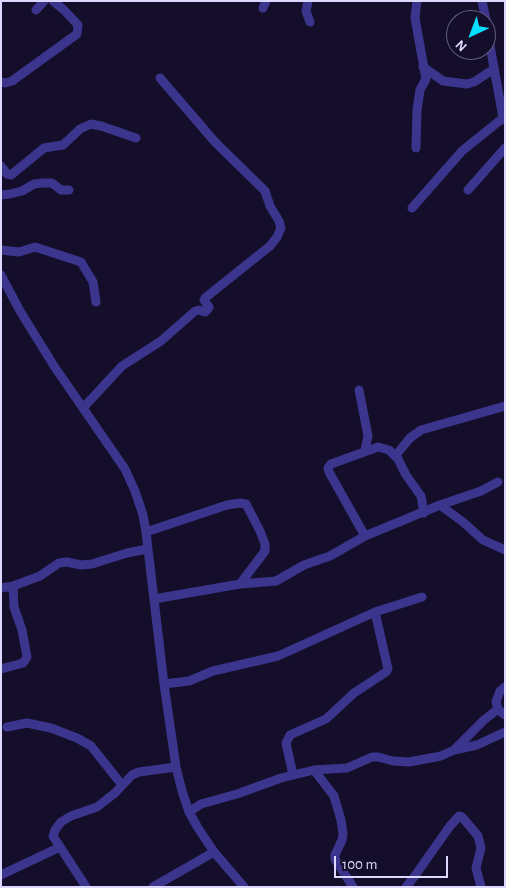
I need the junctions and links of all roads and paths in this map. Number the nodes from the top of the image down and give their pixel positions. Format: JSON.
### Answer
{"nodes":[{"id":1,"x":44,"y":1,"type":"edge"},
{"id":2,"x":53,"y":1,"type":"edge"},
{"id":3,"x":308,"y":1,"type":"edge"},
{"id":4,"x":417,"y":1,"type":"edge"},
{"id":5,"x":36,"y":10,"type":"dead end"},
{"id":6,"x":310,"y":22,"type":"dead end"},
{"id":7,"x":493,"y":60,"type":"edge"},
{"id":8,"x":423,"y":68,"type":"junction"},
{"id":9,"x":494,"y":68,"type":"junction"},
{"id":10,"x":160,"y":78,"type":"dead end"},
{"id":11,"x":1,"y":82,"type":"edge"},
{"id":12,"x":504,"y":119,"type":"edge"},
{"id":13,"x":136,"y":138,"type":"dead end"},
{"id":14,"x":416,"y":148,"type":"dead end"},
{"id":15,"x":505,"y":148,"type":"edge"},
{"id":16,"x":1,"y":166,"type":"edge"},
{"id":17,"x":69,"y":190,"type":"dead end"},
{"id":18,"x":468,"y":190,"type":"dead end"},
{"id":19,"x":1,"y":194,"type":"edge"},
{"id":20,"x":412,"y":208,"type":"dead end"},
{"id":21,"x":1,"y":250,"type":"edge"},
{"id":22,"x":1,"y":275,"type":"edge"},
{"id":23,"x":96,"y":302,"type":"dead end"},
{"id":24,"x":359,"y":390,"type":"dead end"},
{"id":25,"x":505,"y":406,"type":"edge"},
{"id":26,"x":83,"y":408,"type":"junction"},
{"id":27,"x":368,"y":436,"type":"junction"},
{"id":28,"x":378,"y":446,"type":"junction"},
{"id":29,"x":364,"y":450,"type":"junction"},
{"id":30,"x":396,"y":455,"type":"junction"},
{"id":31,"x":498,"y":482,"type":"dead end"},
{"id":32,"x":440,"y":505,"type":"junction"},
{"id":33,"x":424,"y":513,"type":"junction"},
{"id":34,"x":146,"y":532,"type":"junction"},
{"id":35,"x":366,"y":536,"type":"junction"},
{"id":36,"x":147,"y":550,"type":"junction"},
{"id":37,"x":505,"y":550,"type":"edge"},
{"id":38,"x":240,"y":584,"type":"junction"},
{"id":39,"x":13,"y":586,"type":"junction"},
{"id":40,"x":1,"y":588,"type":"edge"},
{"id":41,"x":422,"y":597,"type":"dead end"},
{"id":42,"x":154,"y":599,"type":"junction"},
{"id":43,"x":375,"y":612,"type":"junction"},
{"id":44,"x":1,"y":669,"type":"edge"},
{"id":45,"x":164,"y":684,"type":"junction"},
{"id":46,"x":505,"y":687,"type":"edge"},
{"id":47,"x":501,"y":712,"type":"edge"},
{"id":48,"x":7,"y":727,"type":"dead end"},
{"id":49,"x":505,"y":732,"type":"edge"},
{"id":50,"x":454,"y":750,"type":"junction"},
{"id":51,"x":176,"y":767,"type":"junction"},
{"id":52,"x":314,"y":770,"type":"junction"},
{"id":53,"x":293,"y":775,"type":"junction"},
{"id":54,"x":122,"y":785,"type":"junction"},
{"id":55,"x":189,"y":812,"type":"junction"},
{"id":56,"x":60,"y":846,"type":"junction"},
{"id":57,"x":214,"y":852,"type":"junction"},
{"id":58,"x":1,"y":875,"type":"edge"},
{"id":59,"x":86,"y":887,"type":"edge"},
{"id":60,"x":153,"y":887,"type":"edge"},
{"id":61,"x":244,"y":887,"type":"edge"},
{"id":62,"x":352,"y":887,"type":"edge"},
{"id":63,"x":406,"y":887,"type":"edge"},
{"id":64,"x":481,"y":887,"type":"edge"}],
"edges":[{"from":1,"to":5,"type":"street"},
{"from":2,"to":11,"type":"street"},
{"from":3,"to":6,"type":"street"},
{"from":4,"to":8,"type":"street"},
{"from":7,"to":9,"type":"street"},
{"from":8,"to":9,"type":"street"},
{"from":8,"to":14,"type":"street"},
{"from":9,"to":12,"type":"street"},
{"from":10,"to":26,"type":"street"},
{"from":12,"to":20,"type":"street"},
{"from":13,"to":16,"type":"street"},
{"from":15,"to":18,"type":"street"},
{"from":17,"to":19,"type":"street"},
{"from":21,"to":23,"type":"street"},
{"from":22,"to":26,"type":"street"},
{"from":24,"to":27,"type":"street"},
{"from":25,"to":30,"type":"street"},
{"from":26,"to":34,"type":"street"},
{"from":27,"to":28,"type":"street"},
{"from":27,"to":29,"type":"street"},
{"from":28,"to":29,"type":"street"},
{"from":28,"to":30,"type":"street"},
{"from":29,"to":35,"type":"street"},
{"from":30,"to":33,"type":"street"},
{"from":31,"to":32,"type":"street"},
{"from":32,"to":33,"type":"street"},
{"from":32,"to":37,"type":"street"},
{"from":33,"to":35,"type":"street"},
{"from":34,"to":36,"type":"street"},
{"from":34,"to":38,"type":"street"},
{"from":35,"to":38,"type":"street"},
{"from":36,"to":39,"type":"street"},
{"from":36,"to":42,"type":"street"},
{"from":38,"to":42,"type":"street"},
{"from":39,"to":40,"type":"street"},
{"from":39,"to":44,"type":"street"},
{"from":41,"to":43,"type":"street"},
{"from":42,"to":45,"type":"street"},
{"from":43,"to":45,"type":"street"},
{"from":43,"to":53,"type":"street"},
{"from":45,"to":51,"type":"street"},
{"from":46,"to":47,"type":"street"},
{"from":47,"to":50,"type":"street"},
{"from":48,"to":54,"type":"street"},
{"from":49,"to":50,"type":"street"},
{"from":50,"to":52,"type":"street"},
{"from":51,"to":54,"type":"street"},
{"from":51,"to":55,"type":"street"},
{"from":52,"to":53,"type":"street"},
{"from":52,"to":62,"type":"street"},
{"from":53,"to":55,"type":"street"},
{"from":54,"to":56,"type":"street"},
{"from":55,"to":57,"type":"street"},
{"from":56,"to":58,"type":"street"},
{"from":56,"to":59,"type":"street"},
{"from":57,"to":60,"type":"street"},
{"from":57,"to":61,"type":"street"},
{"from":63,"to":64,"type":"street"}]}
